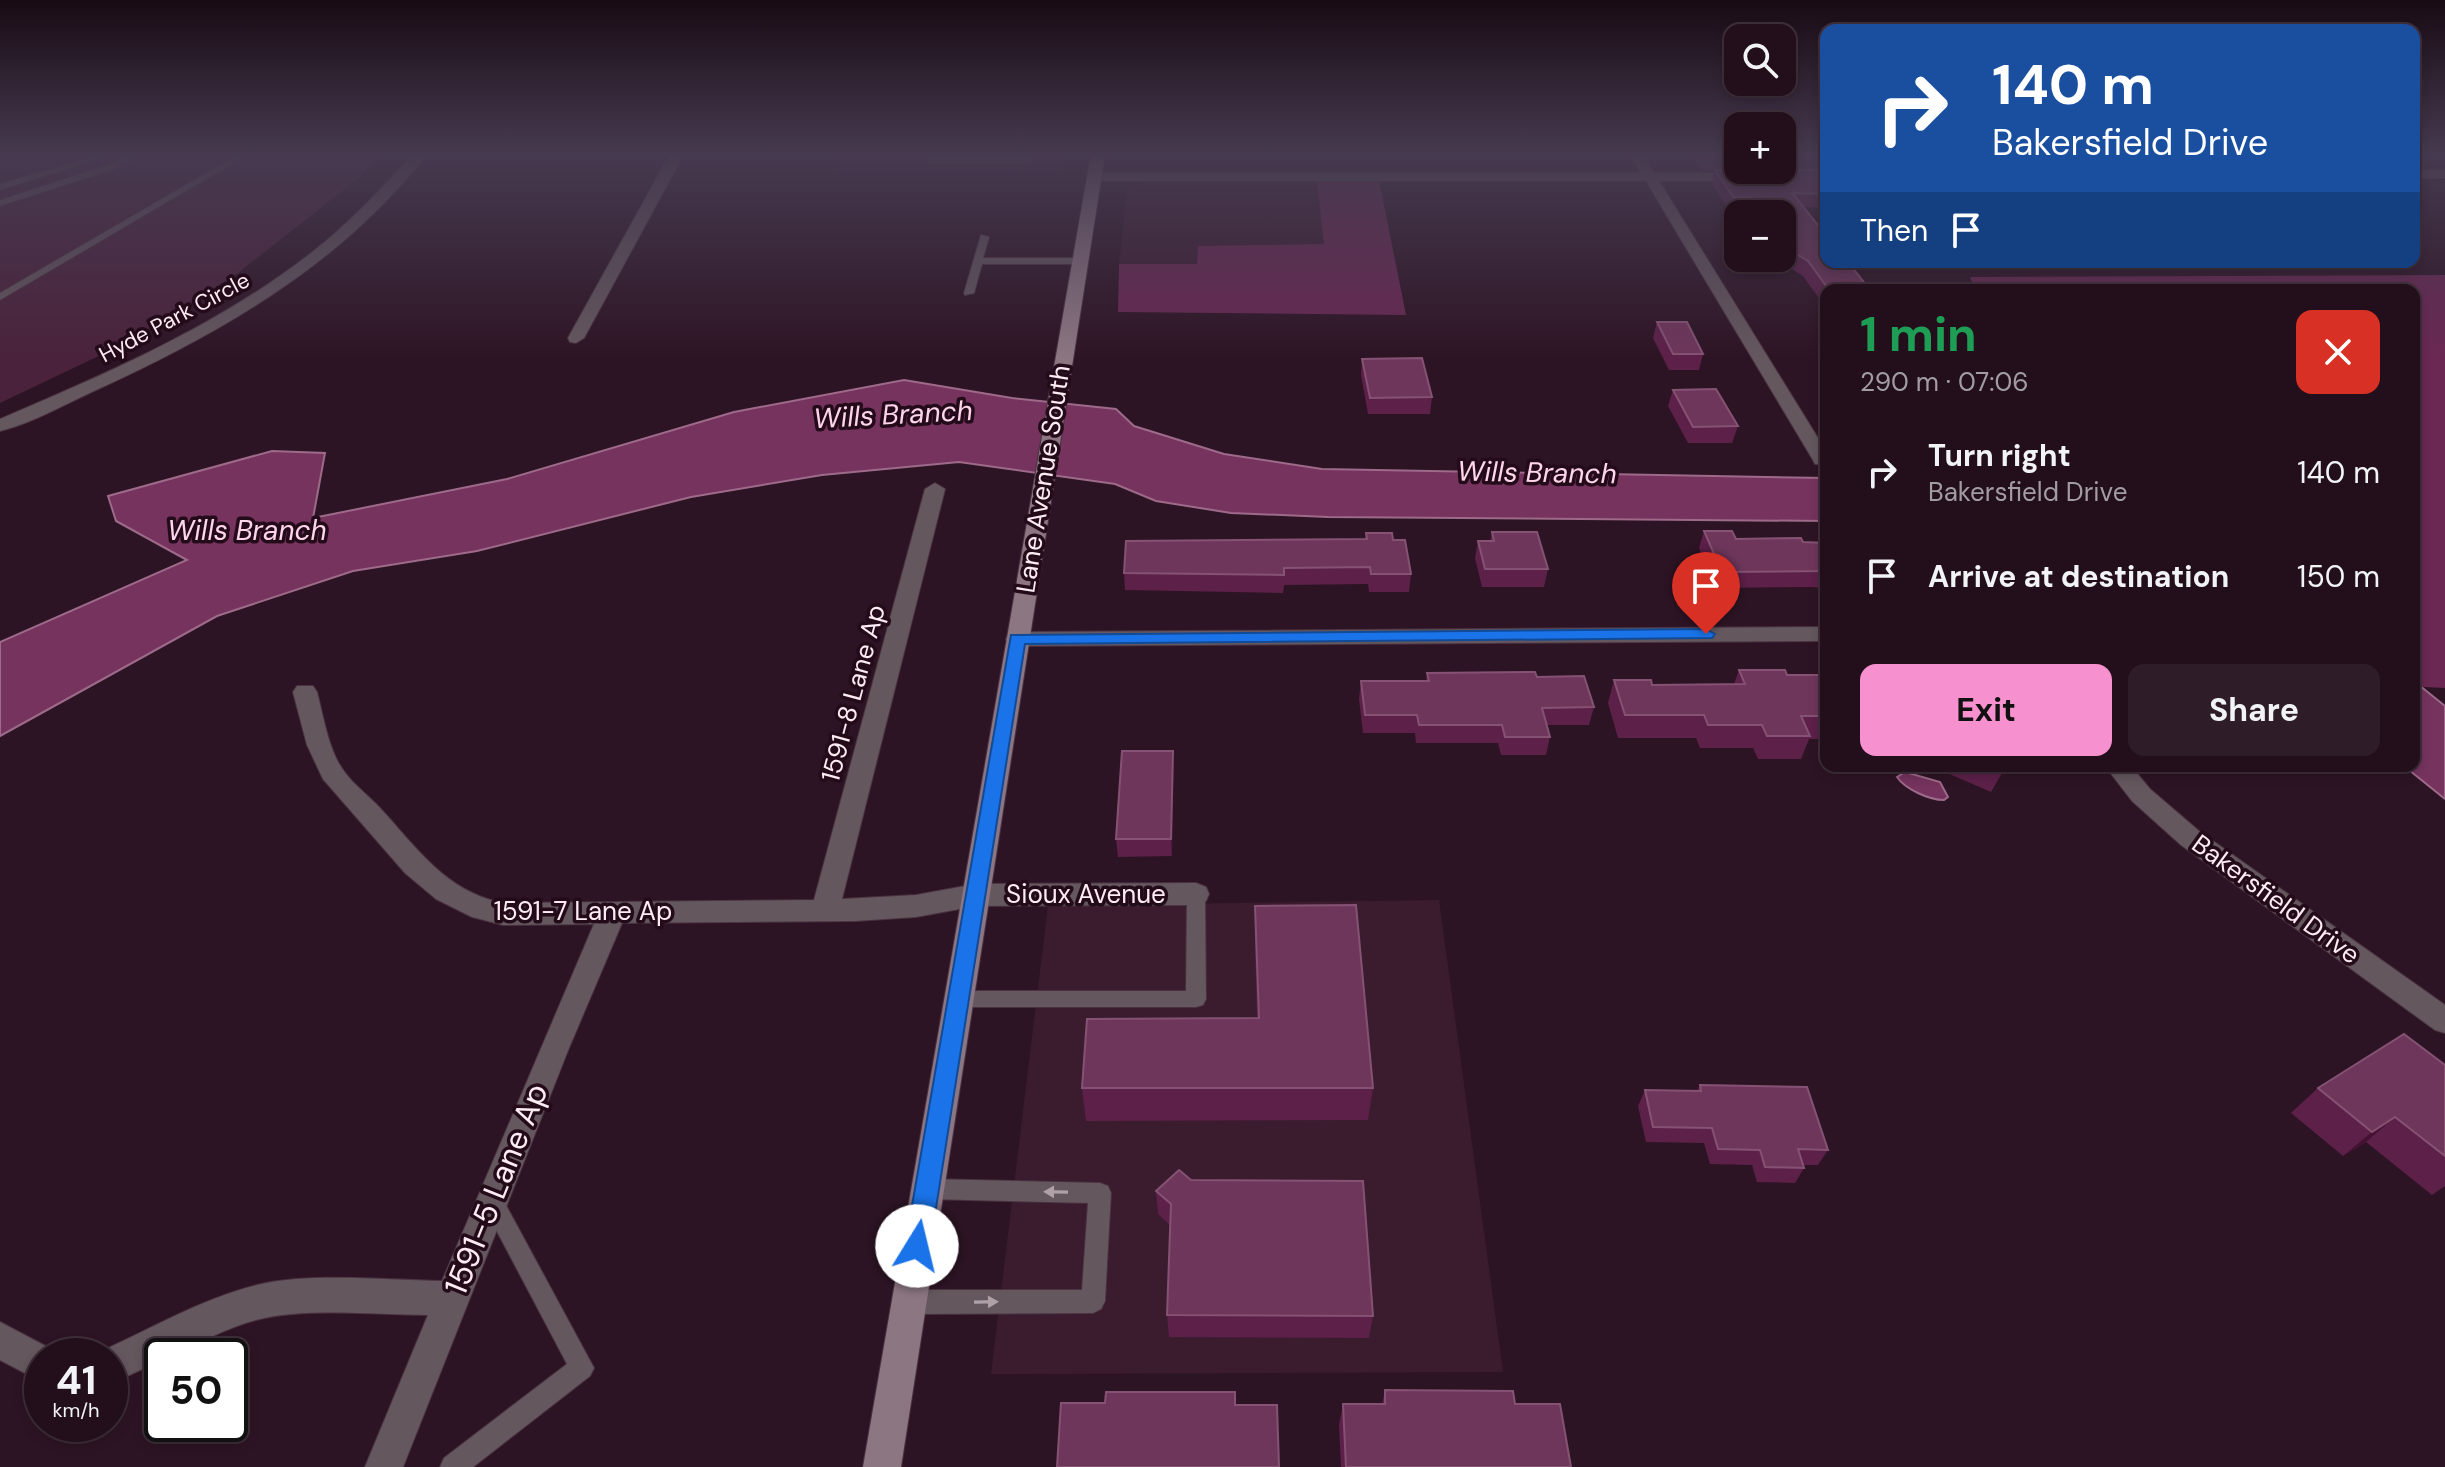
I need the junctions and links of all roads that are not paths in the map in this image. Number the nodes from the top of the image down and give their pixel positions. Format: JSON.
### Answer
{"nodes":[{"id":1,"x":128,"y":222,"type":"edge"},
{"id":2,"x":358,"y":222,"type":"edge"},
{"id":3,"x":639,"y":222,"type":"edge"},
{"id":4,"x":1086,"y":222,"type":"edge"},
{"id":5,"x":1677,"y":222,"type":"edge"},
{"id":6,"x":984,"y":237,"type":"dead end"},
{"id":7,"x":978,"y":261,"type":"junction"},
{"id":8,"x":1080,"y":261,"type":"junction"},
{"id":9,"x":969,"y":293,"type":"dead end"},
{"id":10,"x":0,"y":297,"type":"edge"},
{"id":11,"x":576,"y":338,"type":"dead end"},
{"id":12,"x":0,"y":426,"type":"edge"},
{"id":13,"x":1820,"y":457,"type":"edge"},
{"id":14,"x":935,"y":489,"type":"dead end"},
{"id":15,"x":1820,"y":634,"type":"edge"},
{"id":16,"x":1017,"y":639,"type":"junction"},
{"id":17,"x":305,"y":692,"type":"dead end"},
{"id":18,"x":2122,"y":772,"type":"edge"},
{"id":19,"x":1196,"y":894,"type":"joint"},
{"id":20,"x":976,"y":895,"type":"junction"},
{"id":21,"x":825,"y":911,"type":"junction"},
{"id":22,"x":613,"y":912,"type":"junction"},
{"id":23,"x":958,"y":999,"type":"junction"},
{"id":24,"x":2445,"y":1021,"type":"edge"},
{"id":25,"x":927,"y":1189,"type":"junction"},
{"id":26,"x":491,"y":1200,"type":"junction"},
{"id":27,"x":451,"y":1298,"type":"junction"},
{"id":28,"x":908,"y":1302,"type":"junction"},
{"id":29,"x":0,"y":1340,"type":"edge"},
{"id":30,"x":24,"y":1354,"type":"edge"},
{"id":31,"x":128,"y":1358,"type":"edge"},
{"id":32,"x":384,"y":1467,"type":"edge"},
{"id":33,"x":453,"y":1467,"type":"edge"},
{"id":34,"x":882,"y":1467,"type":"edge"}],
"edges":[{"from":1,"to":10,"type":"lane"},
{"from":2,"to":12,"type":"street","name":"Hyde Park Circle"},
{"from":3,"to":11,"type":"street"},
{"from":4,"to":8,"type":"main road","name":"Lane Avenue South"},
{"from":5,"to":13,"type":"street"},
{"from":6,"to":7,"type":"lane"},
{"from":7,"to":8,"type":"lane"},
{"from":7,"to":9,"type":"lane"},
{"from":8,"to":16,"type":"main road","name":"Lane Avenue South"},
{"from":14,"to":21,"type":"street","name":"1591-8 Lane Ap"},
{"from":15,"to":16,"type":"street"},
{"from":16,"to":20,"type":"main road","name":"Lane Avenue South"},
{"from":17,"to":22,"type":"street","name":"1591-7 Lane Ap"},
{"from":18,"to":24,"type":"street","name":"Bakersfield Drive"},
{"from":19,"to":20,"type":"street","name":"Sioux Avenue"},
{"from":19,"to":23,"type":"lane"},
{"from":20,"to":21,"type":"street","name":"1591-7 Lane Ap"},
{"from":20,"to":23,"type":"main road","name":"Lane Avenue South"},
{"from":21,"to":22,"type":"street","name":"1591-7 Lane Ap"},
{"from":22,"to":26,"type":"street","name":"1591-5 Lane Ap"},
{"from":23,"to":25,"type":"main road","name":"Lane Avenue South"},
{"from":25,"to":28,"type":"main road","name":"Lane Avenue South"},
{"from":28,"to":25,"type":"lane","one_way":true},
{"from":26,"to":27,"type":"street","name":"1591-5 Lane Ap"},
{"from":26,"to":33,"type":"lane"},
{"from":27,"to":31,"type":"street"},
{"from":27,"to":32,"type":"street","name":"1591-5 Lane Ap"},
{"from":28,"to":34,"type":"main road","name":"Lane Avenue South"},
{"from":29,"to":30,"type":"street"}]}
